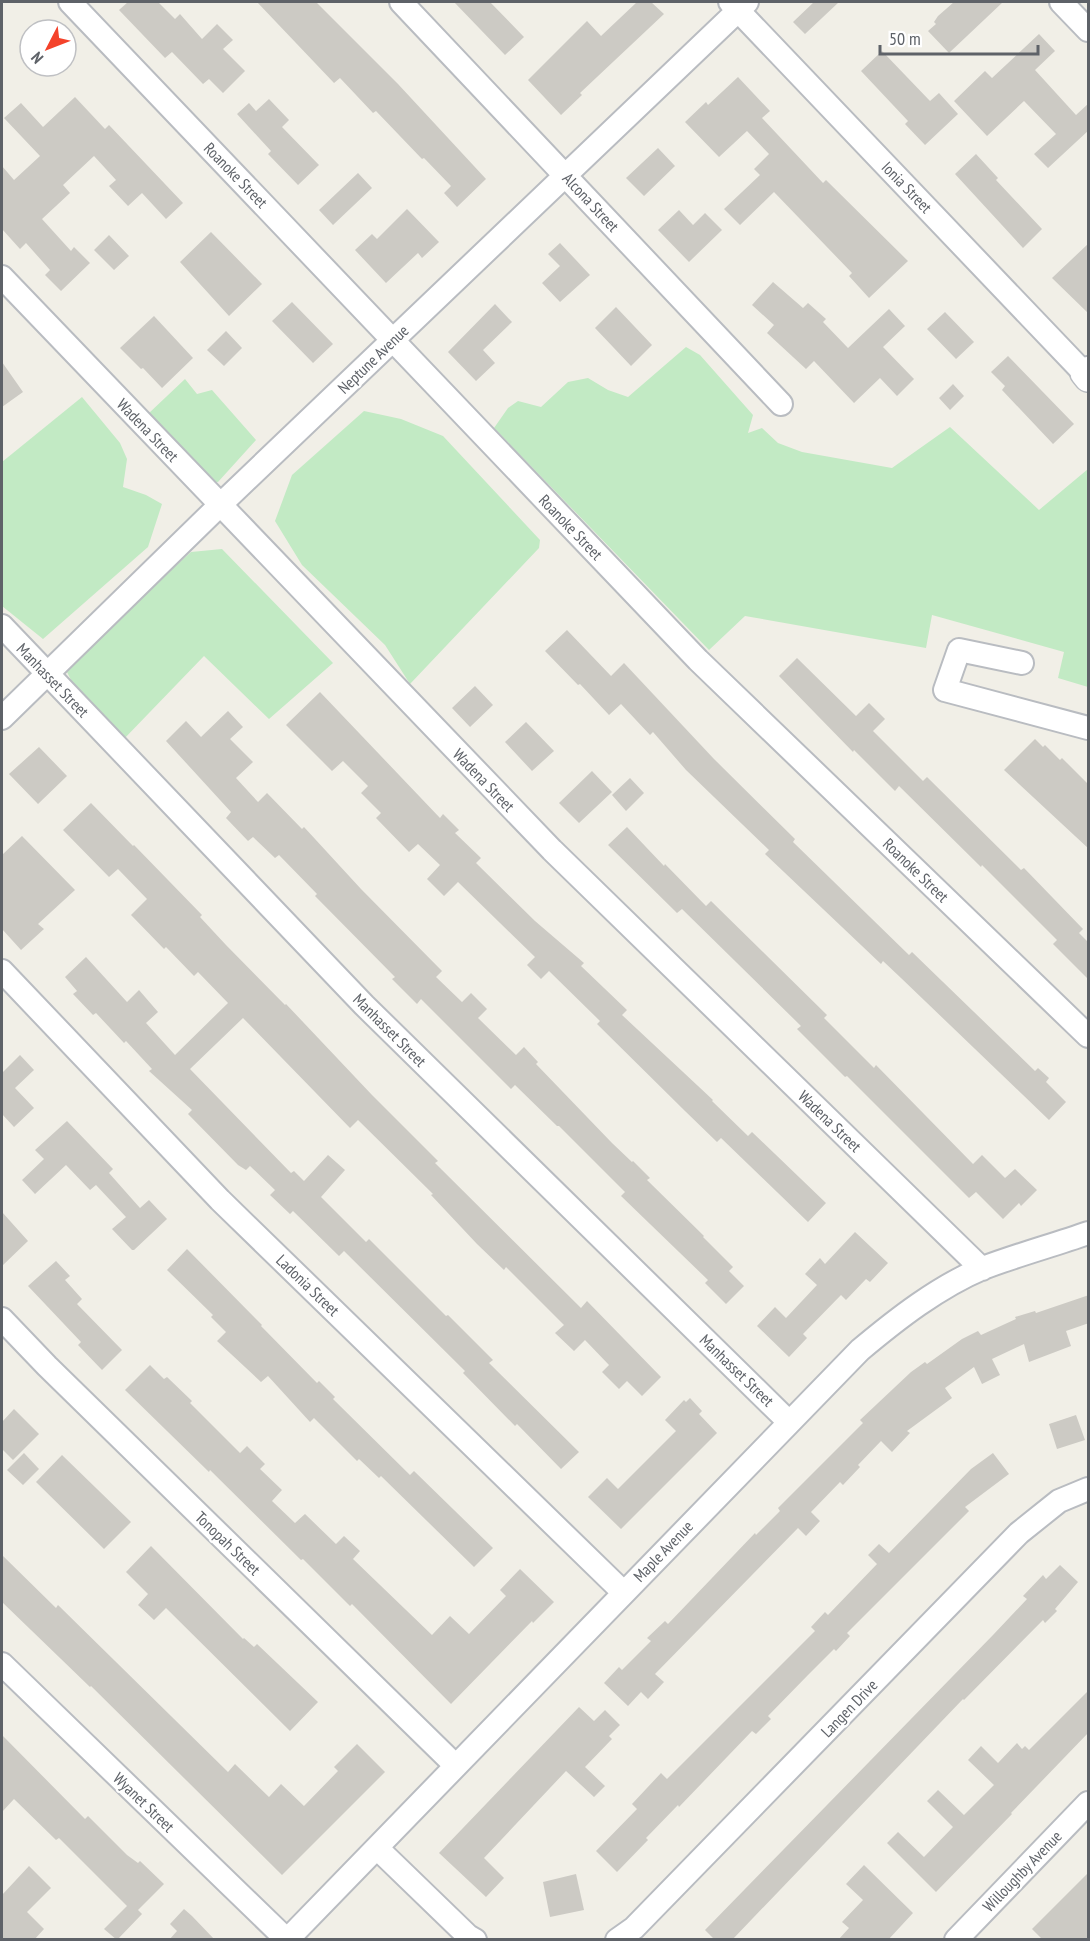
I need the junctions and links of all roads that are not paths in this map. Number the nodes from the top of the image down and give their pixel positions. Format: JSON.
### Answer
{"nodes":[{"id":1,"x":70,"y":2,"type":"edge"},
{"id":2,"x":401,"y":2,"type":"edge"},
{"id":3,"x":739,"y":4,"type":"edge"},
{"id":4,"x":1073,"y":6,"type":"edge"},
{"id":5,"x":1089,"y":30,"type":"edge"},
{"id":6,"x":566,"y":175,"type":"junction"},
{"id":7,"x":2,"y":277,"type":"edge"},
{"id":8,"x":393,"y":340,"type":"junction"},
{"id":9,"x":1087,"y":373,"type":"edge"},
{"id":10,"x":781,"y":404,"type":"dead end"},
{"id":11,"x":220,"y":505,"type":"junction"},
{"id":12,"x":2,"y":626,"type":"edge"},
{"id":13,"x":1022,"y":663,"type":"dead end"},
{"id":14,"x":47,"y":674,"type":"junction"},
{"id":15,"x":2,"y":718,"type":"edge"},
{"id":16,"x":1089,"y":728,"type":"edge"},
{"id":17,"x":2,"y":971,"type":"edge"},
{"id":18,"x":1089,"y":1036,"type":"edge"},
{"id":19,"x":1089,"y":1233,"type":"edge"},
{"id":20,"x":982,"y":1269,"type":"junction"},
{"id":21,"x":2,"y":1319,"type":"edge"},
{"id":22,"x":789,"y":1422,"type":"junction"},
{"id":23,"x":1089,"y":1489,"type":"edge"},
{"id":24,"x":623,"y":1592,"type":"junction"},
{"id":25,"x":2,"y":1664,"type":"edge"},
{"id":26,"x":456,"y":1766,"type":"junction"},
{"id":27,"x":1089,"y":1803,"type":"edge"},
{"id":28,"x":377,"y":1848,"type":"junction"},
{"id":29,"x":287,"y":1940,"type":"edge"},
{"id":30,"x":475,"y":1940,"type":"edge"},
{"id":31,"x":617,"y":1940,"type":"edge"},
{"id":32,"x":956,"y":1940,"type":"edge"}],
"edges":[{"from":1,"to":8,"type":"street","name":"Roanoke Street"},
{"from":2,"to":6,"type":"street","name":"Alcona Street"},
{"from":3,"to":6,"type":"street","name":"Neptune Avenue"},
{"from":3,"to":9,"type":"street","name":"Ionia Street"},
{"from":4,"to":5,"type":"street"},
{"from":6,"to":8,"type":"street","name":"Neptune Avenue"},
{"from":6,"to":10,"type":"street","name":"Alcona Street"},
{"from":7,"to":11,"type":"street","name":"Wadena Street"},
{"from":8,"to":11,"type":"street","name":"Neptune Avenue"},
{"from":8,"to":18,"type":"street","name":"Roanoke Street"},
{"from":11,"to":14,"type":"street","name":"Neptune Avenue"},
{"from":11,"to":20,"type":"street","name":"Wadena Street"},
{"from":12,"to":14,"type":"street","name":"Manhasset Street"},
{"from":13,"to":16,"type":"street"},
{"from":14,"to":15,"type":"street","name":"Neptune Avenue"},
{"from":14,"to":22,"type":"street","name":"Manhasset Street"},
{"from":17,"to":24,"type":"street","name":"Ladonia Street"},
{"from":19,"to":20,"type":"street","name":"Maple Avenue"},
{"from":20,"to":22,"type":"street","name":"Maple Avenue"},
{"from":21,"to":26,"type":"street","name":"Tonopah Street"},
{"from":22,"to":24,"type":"street","name":"Maple Avenue"},
{"from":23,"to":31,"type":"street","name":"Langen Drive"},
{"from":24,"to":26,"type":"street","name":"Maple Avenue"},
{"from":25,"to":29,"type":"street","name":"Wyanet Street"},
{"from":26,"to":28,"type":"street","name":"Maple Avenue"},
{"from":27,"to":32,"type":"street","name":"Willoughby Avenue"},
{"from":28,"to":29,"type":"street","name":"Maple Avenue"},
{"from":28,"to":30,"type":"street"}]}
